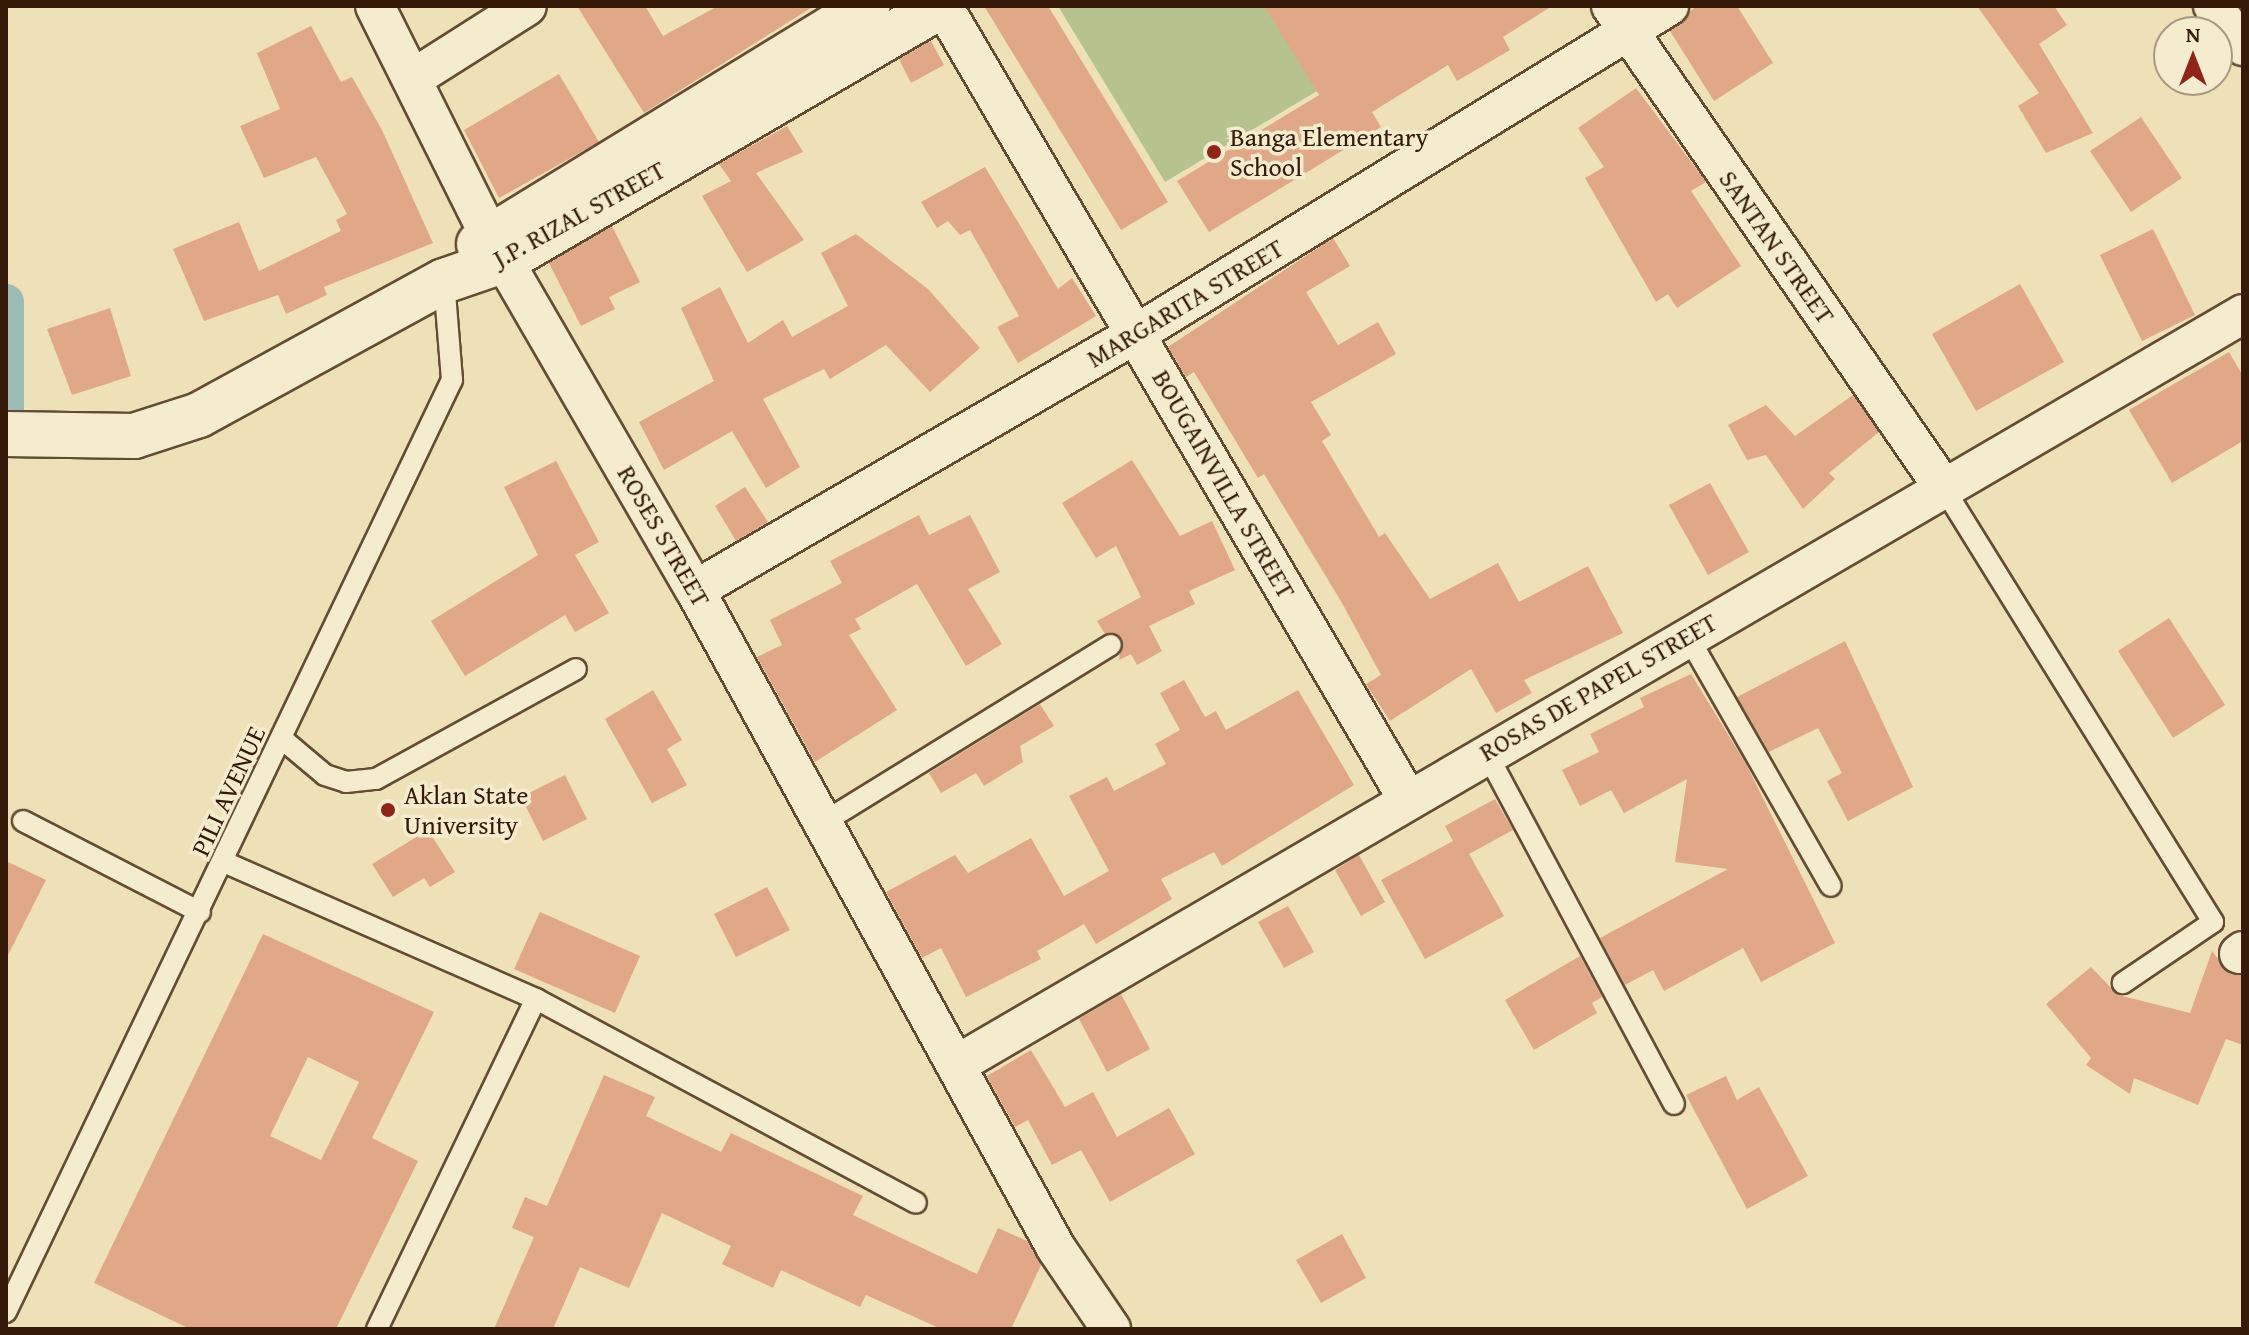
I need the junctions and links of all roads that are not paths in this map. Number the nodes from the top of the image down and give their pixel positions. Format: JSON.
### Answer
{"nodes":[{"id":1,"x":375,"y":6,"type":"edge"},
{"id":2,"x":527,"y":6,"type":"edge"},
{"id":3,"x":868,"y":6,"type":"edge"},
{"id":4,"x":942,"y":6,"type":"edge"},
{"id":5,"x":1669,"y":6,"type":"edge"},
{"id":6,"x":2213,"y":6,"type":"edge"},
{"id":7,"x":1620,"y":18,"type":"edge"},
{"id":8,"x":2243,"y":46,"type":"edge"},
{"id":9,"x":412,"y":79,"type":"junction"},
{"id":10,"x":497,"y":247,"type":"junction"},
{"id":11,"x":444,"y":281,"type":"junction"},
{"id":12,"x":2243,"y":314,"type":"edge"},
{"id":13,"x":1136,"y":334,"type":"junction"},
{"id":14,"x":11,"y":435,"type":"edge"},
{"id":15,"x":1943,"y":487,"type":"junction"},
{"id":16,"x":695,"y":590,"type":"junction"},
{"id":17,"x":1687,"y":635,"type":"junction"},
{"id":18,"x":1111,"y":645,"type":"dead end"},
{"id":19,"x":576,"y":669,"type":"dead end"},
{"id":20,"x":281,"y":738,"type":"junction"},
{"id":21,"x":1486,"y":752,"type":"junction"},
{"id":22,"x":1407,"y":798,"type":"junction"},
{"id":23,"x":23,"y":821,"type":"dead end"},
{"id":24,"x":824,"y":822,"type":"junction"},
{"id":25,"x":224,"y":862,"type":"junction"},
{"id":26,"x":1831,"y":886,"type":"dead end"},
{"id":27,"x":200,"y":912,"type":"junction"},
{"id":28,"x":2123,"y":983,"type":"dead end"},
{"id":29,"x":536,"y":999,"type":"junction"},
{"id":30,"x":956,"y":1065,"type":"junction"},
{"id":31,"x":1674,"y":1104,"type":"dead end"},
{"id":32,"x":916,"y":1203,"type":"dead end"},
{"id":33,"x":6,"y":1312,"type":"edge"},
{"id":34,"x":377,"y":1329,"type":"edge"},
{"id":35,"x":1111,"y":1329,"type":"edge"}],
"edges":[{"from":1,"to":9,"type":"street","name":"ROSES STREET"},
{"from":2,"to":9,"type":"street"},
{"from":3,"to":10,"type":"main road","name":"J.P. RIZAL STREET"},
{"from":4,"to":10,"type":"main road","name":"J.P. RIZAL STREET"},
{"from":4,"to":13,"type":"street","name":"BOUGAINVILLA STREET"},
{"from":5,"to":7,"type":"street","name":"MARGARITA STREET"},
{"from":6,"to":8,"type":"street"},
{"from":7,"to":13,"type":"street","name":"MARGARITA STREET"},
{"from":7,"to":15,"type":"street","name":"SANTAN STREET"},
{"from":9,"to":10,"type":"street","name":"ROSES STREET"},
{"from":10,"to":11,"type":"main road","name":"J.P. RIZAL STREET"},
{"from":10,"to":16,"type":"street","name":"ROSES STREET"},
{"from":11,"to":14,"type":"main road","name":"J.P. RIZAL STREET"},
{"from":11,"to":20,"type":"lane","name":"PILI AVENUE"},
{"from":12,"to":15,"type":"street","name":"ROSAS DE PAPEL STREET"},
{"from":13,"to":16,"type":"street","name":"MARGARITA STREET"},
{"from":13,"to":22,"type":"street","name":"BOUGAINVILLA STREET"},
{"from":15,"to":17,"type":"street","name":"ROSAS DE PAPEL STREET"},
{"from":15,"to":28,"type":"lane"},
{"from":16,"to":24,"type":"street","name":"ROSES STREET"},
{"from":17,"to":21,"type":"street","name":"ROSAS DE PAPEL STREET"},
{"from":17,"to":26,"type":"lane"},
{"from":18,"to":24,"type":"lane"},
{"from":19,"to":20,"type":"lane"},
{"from":20,"to":25,"type":"lane","name":"PILI AVENUE"},
{"from":21,"to":22,"type":"street","name":"ROSAS DE PAPEL STREET"},
{"from":21,"to":31,"type":"lane"},
{"from":22,"to":30,"type":"street","name":"ROSAS DE PAPEL STREET"},
{"from":23,"to":27,"type":"lane"},
{"from":24,"to":30,"type":"street","name":"ROSES STREET"},
{"from":25,"to":27,"type":"lane","name":"PILI AVENUE"},
{"from":25,"to":29,"type":"lane"},
{"from":27,"to":33,"type":"lane","name":"PILI AVENUE"},
{"from":29,"to":32,"type":"lane"},
{"from":29,"to":34,"type":"lane"},
{"from":30,"to":35,"type":"street","name":"ROSES STREET"}]}
